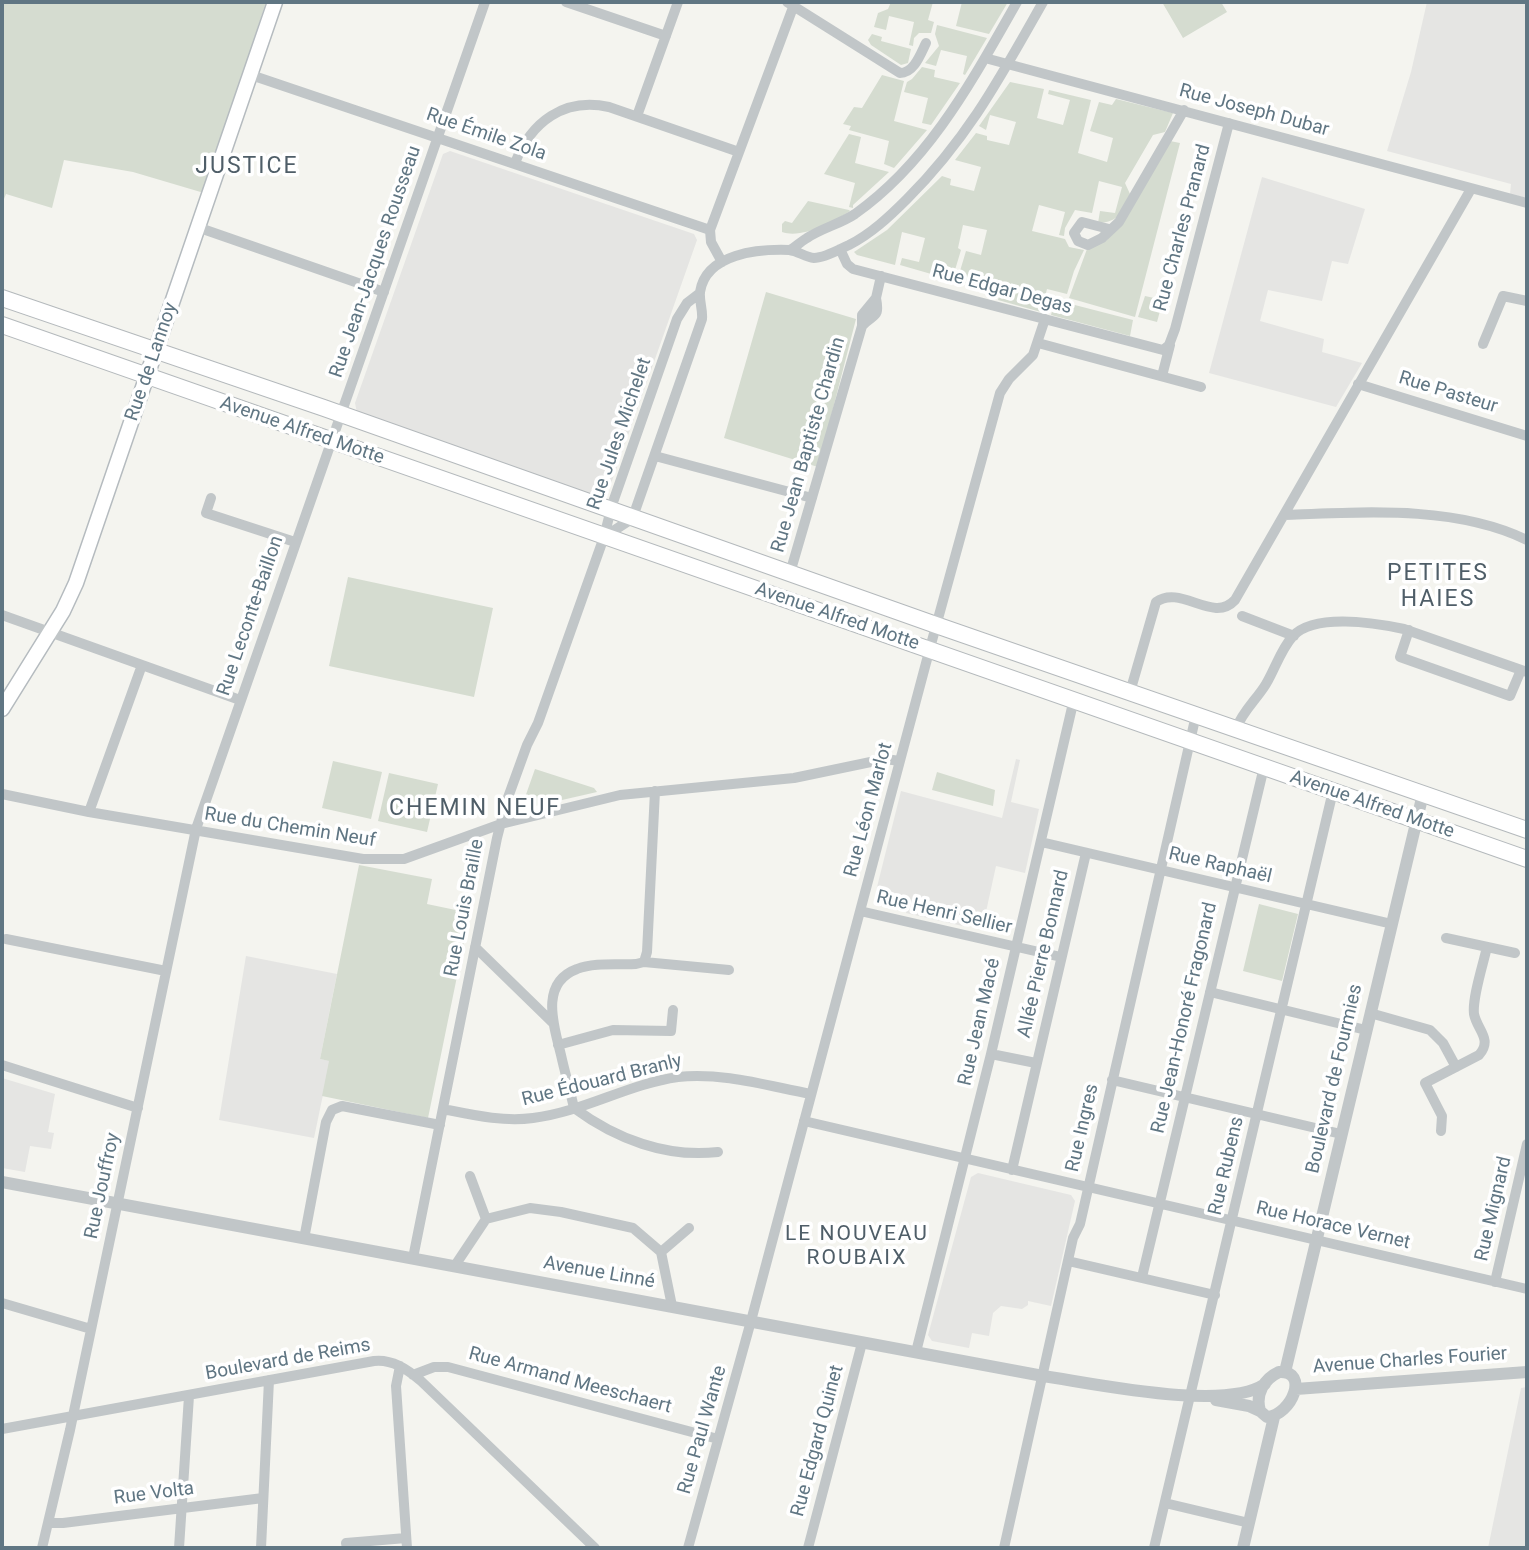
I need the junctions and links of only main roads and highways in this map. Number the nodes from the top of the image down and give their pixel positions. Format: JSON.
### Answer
{"nodes":[{"id":1,"x":275,"y":2,"type":"edge"},
{"id":2,"x":2,"y":298,"type":"edge"},
{"id":3,"x":2,"y":325,"type":"edge"},
{"id":4,"x":155,"y":352,"type":"junction"},
{"id":5,"x":147,"y":377,"type":"junction"},
{"id":6,"x":2,"y":709,"type":"edge"},
{"id":7,"x":1527,"y":830,"type":"edge"},
{"id":8,"x":1527,"y":859,"type":"edge"}],
"edges":[{"from":1,"to":4,"type":"main road","name":"Rue de Lannoy"},
{"from":2,"to":4,"type":"main road","name":"Avenue Alfred Motte"},
{"from":3,"to":5,"type":"main road","name":"Avenue Alfred Motte"},
{"from":4,"to":5,"type":"main road","name":"Rue de Lannoy"},
{"from":4,"to":7,"type":"main road","name":"Avenue Alfred Motte"},
{"from":5,"to":6,"type":"main road","name":"Rue de Lannoy"},
{"from":5,"to":8,"type":"main road","name":"Avenue Alfred Motte"}]}
